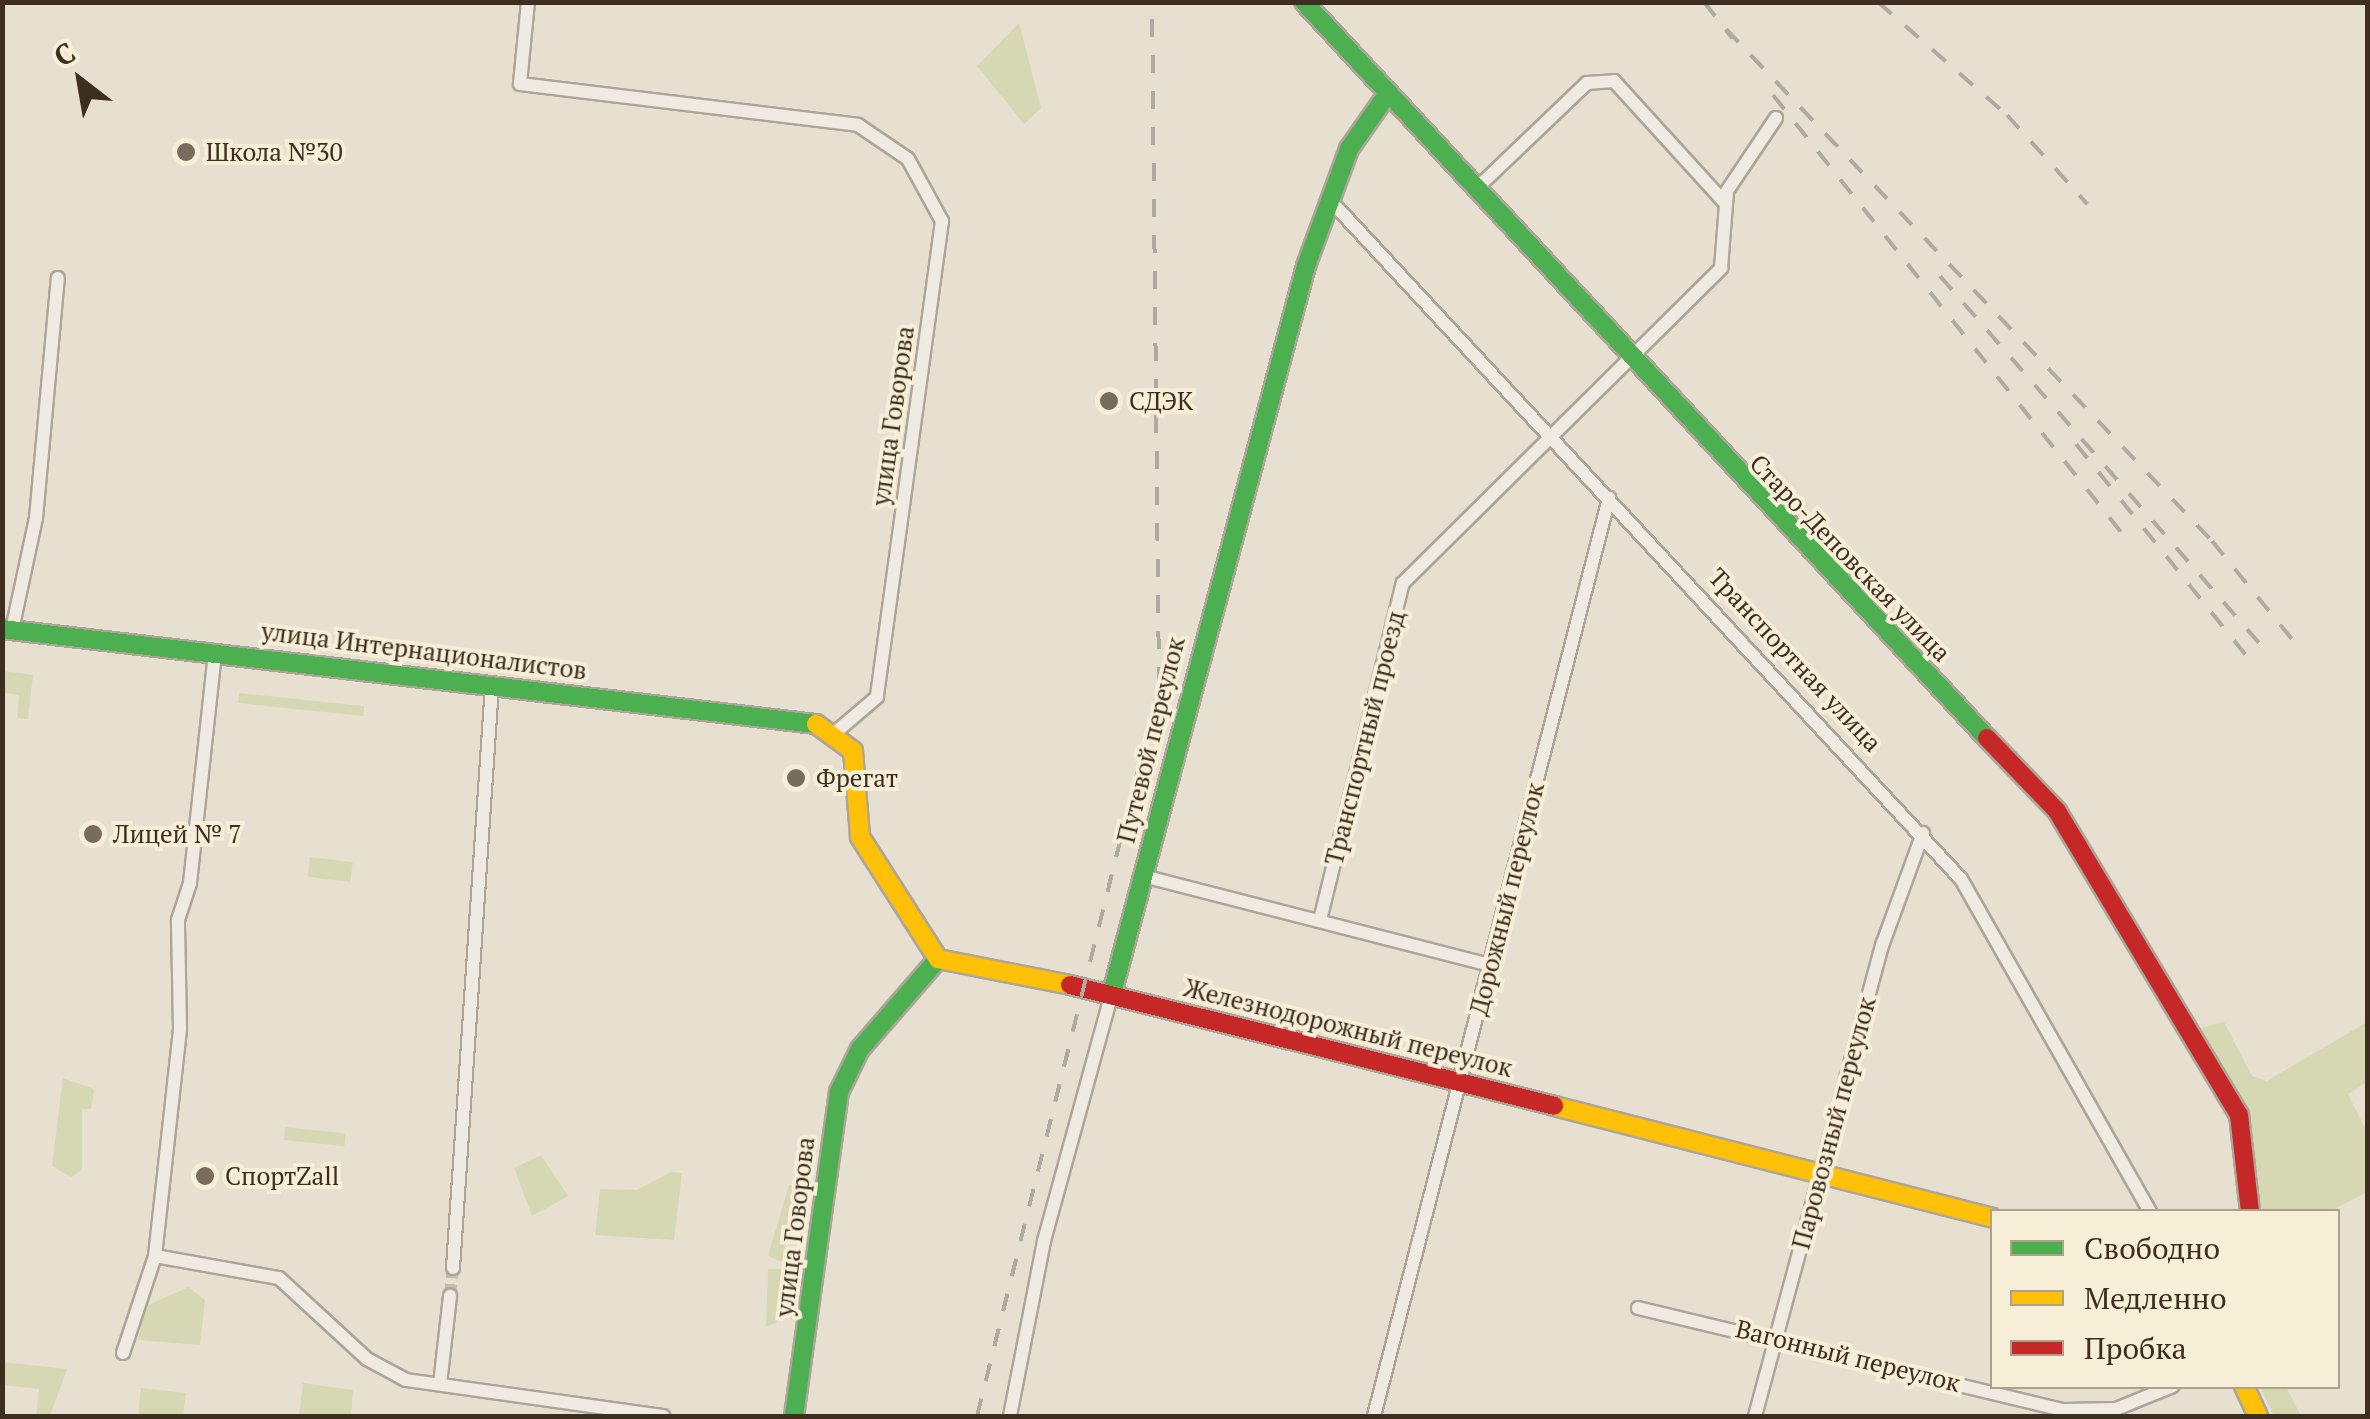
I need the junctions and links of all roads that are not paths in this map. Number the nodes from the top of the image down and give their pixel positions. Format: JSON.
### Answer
{"nodes":[{"id":1,"x":528,"y":2,"type":"edge"},
{"id":2,"x":1304,"y":2,"type":"edge"},
{"id":3,"x":1388,"y":93,"type":"junction"},
{"id":4,"x":1776,"y":118,"type":"dead end"},
{"id":5,"x":1475,"y":190,"type":"junction"},
{"id":6,"x":1328,"y":199,"type":"junction"},
{"id":7,"x":1724,"y":202,"type":"junction"},
{"id":8,"x":58,"y":278,"type":"dead end"},
{"id":9,"x":1632,"y":365,"type":"junction"},
{"id":10,"x":1551,"y":438,"type":"junction"},
{"id":11,"x":1608,"y":498,"type":"junction"},
{"id":12,"x":7,"y":629,"type":"edge"},
{"id":13,"x":215,"y":652,"type":"junction"},
{"id":14,"x":492,"y":684,"type":"junction"},
{"id":15,"x":837,"y":731,"type":"junction"},
{"id":16,"x":1922,"y":833,"type":"junction"},
{"id":17,"x":1143,"y":876,"type":"junction"},
{"id":18,"x":1320,"y":920,"type":"junction"},
{"id":19,"x":938,"y":958,"type":"junction"},
{"id":20,"x":1490,"y":965,"type":"junction"},
{"id":21,"x":1112,"y":994,"type":"junction"},
{"id":22,"x":1462,"y":1082,"type":"junction"},
{"id":23,"x":1816,"y":1176,"type":"junction"},
{"id":24,"x":2148,"y":1209,"type":"edge"},
{"id":25,"x":2250,"y":1209,"type":"edge"},
{"id":26,"x":1990,"y":1218,"type":"edge"},
{"id":27,"x":155,"y":1256,"type":"junction"},
{"id":28,"x":453,"y":1268,"type":"tunnel mouth"},
{"id":29,"x":450,"y":1296,"type":"tunnel mouth"},
{"id":30,"x":1638,"y":1308,"type":"dead end"},
{"id":31,"x":1779,"y":1337,"type":"junction"},
{"id":32,"x":123,"y":1353,"type":"dead end"},
{"id":33,"x":440,"y":1384,"type":"junction"},
{"id":34,"x":2166,"y":1389,"type":"edge"},
{"id":35,"x":2245,"y":1389,"type":"edge"},
{"id":36,"x":663,"y":1416,"type":"edge"},
{"id":37,"x":794,"y":1416,"type":"edge"},
{"id":38,"x":1010,"y":1416,"type":"edge"},
{"id":39,"x":1374,"y":1416,"type":"edge"},
{"id":40,"x":1756,"y":1416,"type":"edge"},
{"id":41,"x":2258,"y":1416,"type":"edge"}],
"edges":[{"from":1,"to":15,"type":"street","name":"улица Говорова"},
{"from":2,"to":3,"type":"street","name":"Старо-Деповская улица"},
{"from":3,"to":5,"type":"street","name":"Старо-Деповская улица"},
{"from":3,"to":6,"type":"street","name":"Путевой переулок"},
{"from":4,"to":7,"type":"street"},
{"from":5,"to":7,"type":"street"},
{"from":5,"to":9,"type":"street","name":"Старо-Деповская улица"},
{"from":6,"to":10,"type":"street","name":"Транспортная улица"},
{"from":6,"to":17,"type":"street","name":"Путевой переулок"},
{"from":7,"to":9,"type":"street","name":"Транспортный проезд"},
{"from":8,"to":12,"type":"street"},
{"from":9,"to":10,"type":"street","name":"Транспортный проезд"},
{"from":9,"to":25,"type":"street","name":"Старо-Деповская улица"},
{"from":10,"to":11,"type":"street","name":"Транспортная улица"},
{"from":10,"to":18,"type":"street","name":"Транспортный проезд"},
{"from":11,"to":16,"type":"street","name":"Транспортная улица"},
{"from":11,"to":20,"type":"street","name":"Дорожный переулок"},
{"from":12,"to":13,"type":"street","name":"улица Интернационалистов"},
{"from":13,"to":14,"type":"street","name":"улица Интернационалистов"},
{"from":13,"to":27,"type":"street"},
{"from":14,"to":15,"type":"street","name":"улица Интернационалистов"},
{"from":14,"to":28,"type":"street"},
{"from":15,"to":19,"type":"street"},
{"from":16,"to":23,"type":"street","name":"Паровозный переулок"},
{"from":16,"to":24,"type":"street","name":"Транспортная улица"},
{"from":17,"to":18,"type":"street"},
{"from":17,"to":21,"type":"street","name":"Путевой переулок"},
{"from":18,"to":20,"type":"street"},
{"from":19,"to":21,"type":"street","name":"Железнодорожный переулок"},
{"from":19,"to":37,"type":"street","name":"улица Говорова"},
{"from":20,"to":22,"type":"street","name":"Дорожный переулок"},
{"from":21,"to":22,"type":"street","name":"Железнодорожный переулок"},
{"from":21,"to":38,"type":"street","name":"Путевой переулок"},
{"from":22,"to":23,"type":"street","name":"Железнодорожный переулок"},
{"from":22,"to":39,"type":"street","name":"Дорожный переулок"},
{"from":23,"to":26,"type":"street","name":"Железнодорожный переулок"},
{"from":23,"to":31,"type":"street","name":"Паровозный переулок"},
{"from":27,"to":32,"type":"street"},
{"from":27,"to":33,"type":"street"},
{"from":29,"to":33,"type":"street"},
{"from":30,"to":31,"type":"street","name":"Вагонный переулок"},
{"from":31,"to":34,"type":"street","name":"Вагонный переулок"},
{"from":31,"to":40,"type":"street","name":"Паровозный переулок"},
{"from":33,"to":36,"type":"street"},
{"from":35,"to":41,"type":"street"}]}
